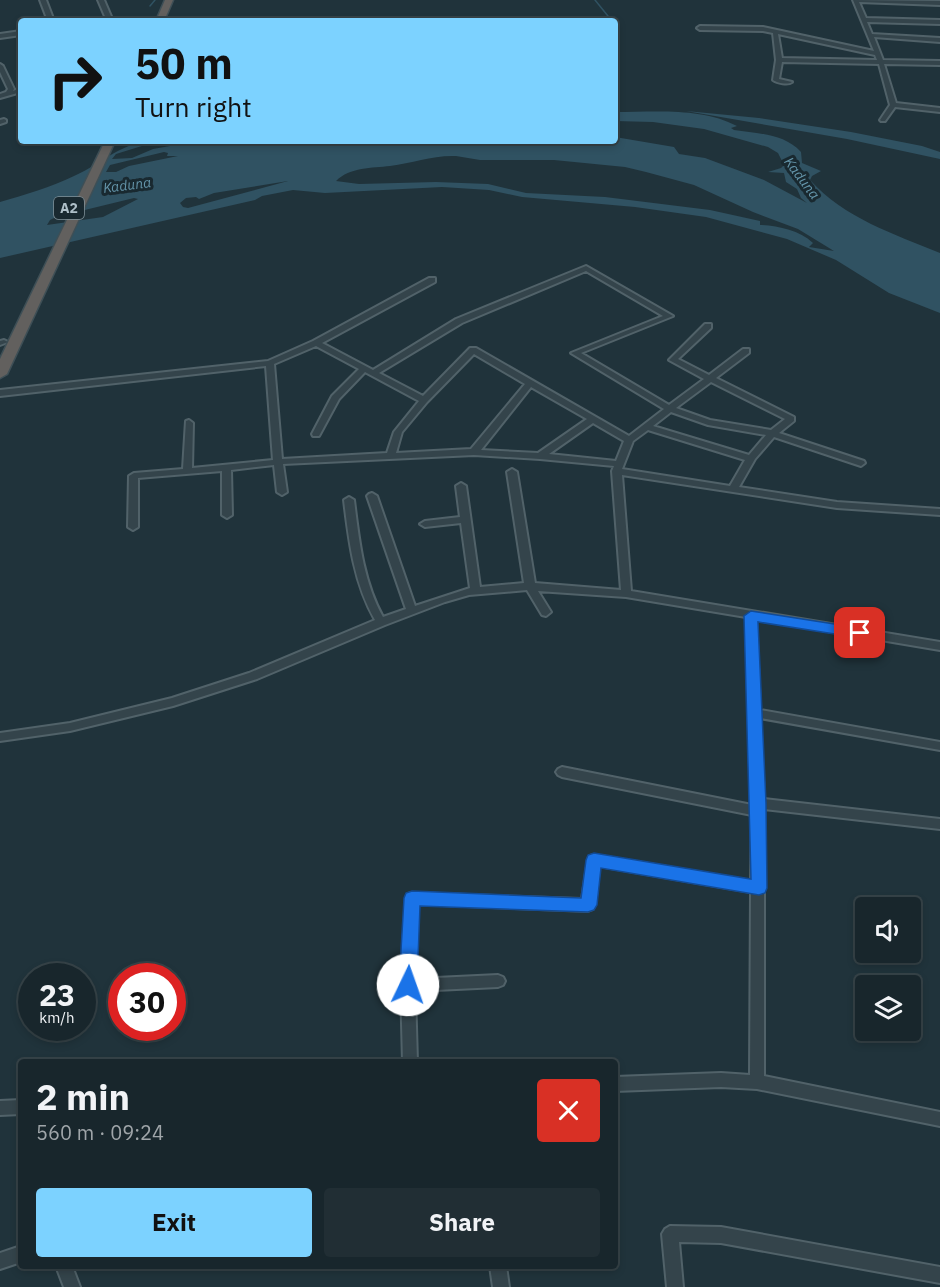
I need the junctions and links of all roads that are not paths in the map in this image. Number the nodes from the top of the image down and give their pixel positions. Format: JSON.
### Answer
{"nodes":[{"id":1,"x":44,"y":0,"type":"edge"},
{"id":2,"x":101,"y":0,"type":"edge"},
{"id":3,"x":169,"y":0,"type":"edge"},
{"id":4,"x":176,"y":0,"type":"edge"},
{"id":5,"x":856,"y":0,"type":"edge"},
{"id":6,"x":940,"y":3,"type":"edge"},
{"id":7,"x":50,"y":18,"type":"edge"},
{"id":8,"x":109,"y":18,"type":"edge"},
{"id":9,"x":161,"y":18,"type":"edge"},
{"id":10,"x":168,"y":18,"type":"edge"},
{"id":11,"x":864,"y":20,"type":"junction"},
{"id":12,"x":940,"y":22,"type":"edge"},
{"id":13,"x":700,"y":28,"type":"dead end"},
{"id":14,"x":18,"y":33,"type":"edge"},
{"id":15,"x":776,"y":33,"type":"junction"},
{"id":16,"x":870,"y":35,"type":"junction"},
{"id":17,"x":0,"y":36,"type":"edge"},
{"id":18,"x":940,"y":40,"type":"edge"},
{"id":19,"x":878,"y":54,"type":"junction"},
{"id":20,"x":779,"y":60,"type":"junction"},
{"id":21,"x":881,"y":62,"type":"junction"},
{"id":22,"x":940,"y":63,"type":"edge"},
{"id":23,"x":0,"y":66,"type":"edge"},
{"id":24,"x":789,"y":82,"type":"dead end"},
{"id":25,"x":18,"y":90,"type":"edge"},
{"id":26,"x":9,"y":92,"type":"junction"},
{"id":27,"x":0,"y":96,"type":"edge"},
{"id":28,"x":893,"y":105,"type":"junction"},
{"id":29,"x":940,"y":110,"type":"edge"},
{"id":30,"x":883,"y":120,"type":"dead end"},
{"id":31,"x":103,"y":146,"type":"edge"},
{"id":32,"x":46,"y":264,"type":"junction"},
{"id":33,"x":432,"y":280,"type":"dead end"},
{"id":34,"x":708,"y":326,"type":"dead end"},
{"id":35,"x":316,"y":343,"type":"junction"},
{"id":36,"x":1,"y":345,"type":"edge"},
{"id":37,"x":746,"y":351,"type":"dead end"},
{"id":38,"x":270,"y":363,"type":"junction"},
{"id":39,"x":365,"y":369,"type":"junction"},
{"id":40,"x":374,"y":373,"type":"junction"},
{"id":41,"x":0,"y":374,"type":"edge"},
{"id":42,"x":710,"y":379,"type":"junction"},
{"id":43,"x":530,"y":383,"type":"junction"},
{"id":44,"x":0,"y":393,"type":"edge"},
{"id":45,"x":424,"y":400,"type":"junction"},
{"id":46,"x":670,"y":409,"type":"junction"},
{"id":47,"x":593,"y":419,"type":"junction"},
{"id":48,"x":189,"y":423,"type":"dead end"},
{"id":49,"x":647,"y":427,"type":"junction"},
{"id":50,"x":771,"y":433,"type":"junction"},
{"id":51,"x":316,"y":434,"type":"dead end"},
{"id":52,"x":629,"y":440,"type":"junction"},
{"id":53,"x":474,"y":452,"type":"junction"},
{"id":54,"x":391,"y":456,"type":"junction"},
{"id":55,"x":540,"y":456,"type":"junction"},
{"id":56,"x":749,"y":458,"type":"junction"},
{"id":57,"x":278,"y":462,"type":"junction"},
{"id":58,"x":861,"y":463,"type":"dead end"},
{"id":59,"x":618,"y":467,"type":"junction"},
{"id":60,"x":226,"y":468,"type":"junction"},
{"id":61,"x":187,"y":471,"type":"junction"},
{"id":62,"x":512,"y":472,"type":"dead end"},
{"id":63,"x":461,"y":486,"type":"dead end"},
{"id":64,"x":733,"y":489,"type":"junction"},
{"id":65,"x":282,"y":492,"type":"dead end"},
{"id":66,"x":372,"y":496,"type":"dead end"},
{"id":67,"x":349,"y":501,"type":"dead end"},
{"id":68,"x":940,"y":512,"type":"edge"},
{"id":69,"x":227,"y":515,"type":"dead end"},
{"id":70,"x":465,"y":520,"type":"junction"},
{"id":71,"x":426,"y":524,"type":"dead end"},
{"id":72,"x":133,"y":527,"type":"dead end"},
{"id":73,"x":530,"y":586,"type":"junction"},
{"id":74,"x":475,"y":591,"type":"junction"},
{"id":75,"x":626,"y":594,"type":"junction"},
{"id":76,"x":412,"y":611,"type":"junction"},
{"id":77,"x":546,"y":612,"type":"dead end"},
{"id":78,"x":751,"y":616,"type":"junction"},
{"id":79,"x":381,"y":622,"type":"junction"},
{"id":80,"x":940,"y":646,"type":"edge"},
{"id":81,"x":755,"y":713,"type":"junction"},
{"id":82,"x":0,"y":737,"type":"edge"},
{"id":83,"x":940,"y":746,"type":"edge"},
{"id":84,"x":562,"y":772,"type":"dead end"},
{"id":85,"x":758,"y":807,"type":"junction"},
{"id":86,"x":940,"y":824,"type":"edge"},
{"id":87,"x":759,"y":888,"type":"junction"},
{"id":88,"x":498,"y":981,"type":"dead end"},
{"id":89,"x":408,"y":985,"type":"junction"},
{"id":90,"x":410,"y":1059,"type":"edge"},
{"id":91,"x":757,"y":1082,"type":"junction"},
{"id":92,"x":618,"y":1084,"type":"edge"},
{"id":93,"x":18,"y":1107,"type":"edge"},
{"id":94,"x":0,"y":1108,"type":"edge"},
{"id":95,"x":940,"y":1119,"type":"edge"},
{"id":96,"x":18,"y":1255,"type":"edge"},
{"id":97,"x":0,"y":1262,"type":"edge"},
{"id":98,"x":65,"y":1269,"type":"edge"},
{"id":99,"x":498,"y":1269,"type":"edge"},
{"id":100,"x":940,"y":1275,"type":"edge"},
{"id":101,"x":72,"y":1287,"type":"edge"},
{"id":102,"x":501,"y":1287,"type":"edge"},
{"id":103,"x":675,"y":1287,"type":"edge"}],
"edges":[{"from":1,"to":7,"type":"street"},
{"from":2,"to":8,"type":"street"},
{"from":3,"to":9,"type":"highway"},
{"from":4,"to":10,"type":"highway"},
{"from":5,"to":6,"type":"street"},
{"from":5,"to":11,"type":"street"},
{"from":11,"to":12,"type":"street"},
{"from":11,"to":16,"type":"street"},
{"from":13,"to":15,"type":"street"},
{"from":14,"to":17,"type":"street"},
{"from":15,"to":19,"type":"street"},
{"from":15,"to":20,"type":"street"},
{"from":16,"to":18,"type":"street"},
{"from":16,"to":19,"type":"street"},
{"from":19,"to":21,"type":"street"},
{"from":20,"to":21,"type":"street"},
{"from":20,"to":24,"type":"street"},
{"from":21,"to":22,"type":"street"},
{"from":21,"to":28,"type":"street"},
{"from":23,"to":26,"type":"street"},
{"from":25,"to":26,"type":"street"},
{"from":26,"to":27,"type":"street"},
{"from":28,"to":29,"type":"street"},
{"from":28,"to":30,"type":"street"},
{"from":31,"to":32,"type":"highway","number":"A2"},
{"from":32,"to":36,"type":"highway","number":"A2"},
{"from":32,"to":41,"type":"highway","number":"A2"},
{"from":33,"to":35,"type":"street"},
{"from":34,"to":42,"type":"street"},
{"from":35,"to":38,"type":"street"},
{"from":35,"to":39,"type":"street"},
{"from":37,"to":42,"type":"street"},
{"from":38,"to":44,"type":"street"},
{"from":38,"to":57,"type":"street"},
{"from":39,"to":40,"type":"street"},
{"from":39,"to":51,"type":"street"},
{"from":40,"to":45,"type":"street"},
{"from":40,"to":46,"type":"street"},
{"from":42,"to":46,"type":"street"},
{"from":42,"to":50,"type":"street"},
{"from":43,"to":45,"type":"street"},
{"from":43,"to":47,"type":"street"},
{"from":43,"to":53,"type":"street"},
{"from":45,"to":54,"type":"street"},
{"from":46,"to":49,"type":"street"},
{"from":46,"to":50,"type":"street"},
{"from":47,"to":52,"type":"street"},
{"from":47,"to":55,"type":"street"},
{"from":48,"to":61,"type":"street"},
{"from":49,"to":52,"type":"street"},
{"from":49,"to":56,"type":"street"},
{"from":50,"to":56,"type":"street"},
{"from":50,"to":58,"type":"street"},
{"from":52,"to":59,"type":"street"},
{"from":53,"to":54,"type":"street"},
{"from":53,"to":55,"type":"street"},
{"from":54,"to":57,"type":"street"},
{"from":55,"to":59,"type":"street"},
{"from":56,"to":64,"type":"street"},
{"from":57,"to":60,"type":"street"},
{"from":57,"to":65,"type":"street"},
{"from":59,"to":64,"type":"street"},
{"from":59,"to":75,"type":"street"},
{"from":60,"to":61,"type":"street"},
{"from":60,"to":69,"type":"street"},
{"from":61,"to":72,"type":"street"},
{"from":62,"to":73,"type":"street"},
{"from":63,"to":70,"type":"street"},
{"from":64,"to":68,"type":"street"},
{"from":66,"to":76,"type":"street"},
{"from":67,"to":79,"type":"street"},
{"from":70,"to":71,"type":"street"},
{"from":70,"to":74,"type":"street"},
{"from":73,"to":74,"type":"street"},
{"from":73,"to":75,"type":"street"},
{"from":73,"to":77,"type":"street"},
{"from":74,"to":76,"type":"street"},
{"from":75,"to":78,"type":"street"},
{"from":76,"to":79,"type":"street"},
{"from":78,"to":80,"type":"street"},
{"from":78,"to":81,"type":"street"},
{"from":79,"to":82,"type":"street"},
{"from":81,"to":83,"type":"street"},
{"from":81,"to":85,"type":"street"},
{"from":84,"to":85,"type":"street"},
{"from":85,"to":86,"type":"street"},
{"from":85,"to":87,"type":"street"},
{"from":87,"to":89,"type":"street"},
{"from":87,"to":91,"type":"street"},
{"from":88,"to":89,"type":"street"},
{"from":89,"to":90,"type":"street"},
{"from":91,"to":92,"type":"street"},
{"from":91,"to":95,"type":"street"},
{"from":93,"to":94,"type":"street"},
{"from":96,"to":97,"type":"street"},
{"from":98,"to":101,"type":"street"},
{"from":99,"to":102,"type":"street"},
{"from":100,"to":103,"type":"street"}]}
